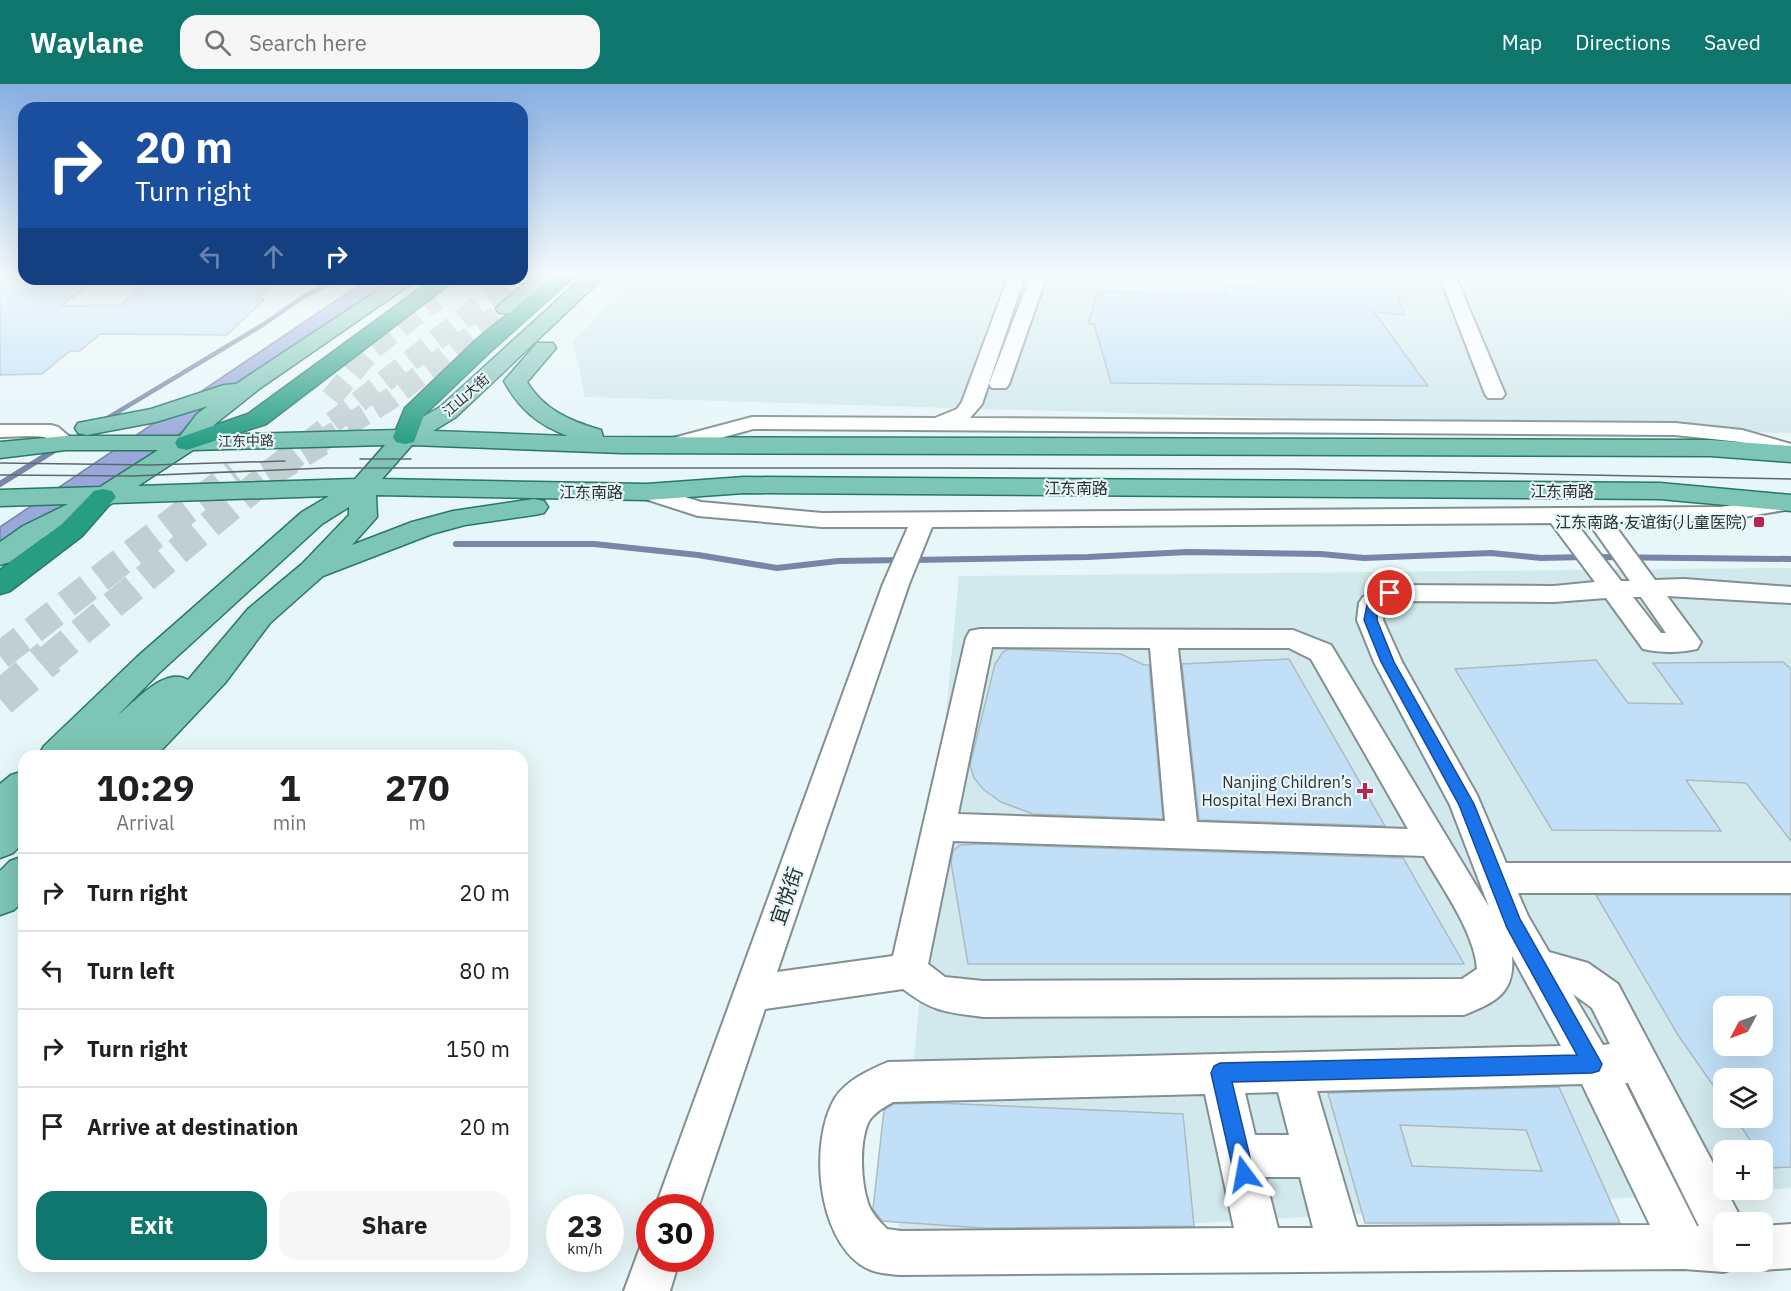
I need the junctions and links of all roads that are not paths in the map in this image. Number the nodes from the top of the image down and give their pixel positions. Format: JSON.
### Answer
{"nodes":[{"id":1,"x":323,"y":331,"type":"edge"},
{"id":2,"x":327,"y":331,"type":"edge"},
{"id":3,"x":381,"y":331,"type":"edge"},
{"id":4,"x":500,"y":331,"type":"edge"},
{"id":5,"x":535,"y":331,"type":"edge"},
{"id":6,"x":563,"y":331,"type":"edge"},
{"id":7,"x":997,"y":331,"type":"edge"},
{"id":8,"x":1019,"y":331,"type":"edge"},
{"id":9,"x":1470,"y":331,"type":"edge"},
{"id":10,"x":312,"y":341,"type":"junction"},
{"id":11,"x":251,"y":384,"type":"junction"},
{"id":12,"x":1495,"y":394,"type":"junction"},
{"id":13,"x":941,"y":423,"type":"junction"},
{"id":14,"x":1012,"y":423,"type":"junction"},
{"id":15,"x":1467,"y":427,"type":"junction"},
{"id":16,"x":1554,"y":428,"type":"junction"},
{"id":17,"x":0,"y":431,"type":"edge"},
{"id":18,"x":58,"y":437,"type":"junction"},
{"id":19,"x":405,"y":438,"type":"junction"},
{"id":20,"x":187,"y":443,"type":"junction"},
{"id":21,"x":681,"y":443,"type":"junction"},
{"id":22,"x":622,"y":445,"type":"junction"},
{"id":23,"x":0,"y":450,"type":"edge"},
{"id":24,"x":1791,"y":452,"type":"edge"},
{"id":25,"x":362,"y":487,"type":"junction"},
{"id":26,"x":647,"y":492,"type":"junction"},
{"id":27,"x":587,"y":493,"type":"junction"},
{"id":28,"x":103,"y":497,"type":"junction"},
{"id":29,"x":0,"y":498,"type":"edge"},
{"id":30,"x":1790,"y":503,"type":"edge"},
{"id":31,"x":1558,"y":516,"type":"junction"},
{"id":32,"x":1596,"y":516,"type":"junction"},
{"id":33,"x":921,"y":525,"type":"junction"},
{"id":34,"x":3,"y":553,"type":"edge"},
{"id":35,"x":1615,"y":567,"type":"junction"},
{"id":36,"x":312,"y":571,"type":"junction"},
{"id":37,"x":0,"y":584,"type":"edge"},
{"id":38,"x":1791,"y":595,"type":"edge"},
{"id":39,"x":259,"y":616,"type":"junction"},
{"id":40,"x":1163,"y":639,"type":"junction"},
{"id":41,"x":62,"y":750,"type":"edge"},
{"id":42,"x":99,"y":750,"type":"edge"},
{"id":43,"x":141,"y":750,"type":"edge"},
{"id":44,"x":18,"y":790,"type":"edge"},
{"id":45,"x":0,"y":806,"type":"edge"},
{"id":46,"x":18,"y":824,"type":"edge"},
{"id":47,"x":939,"y":827,"type":"junction"},
{"id":48,"x":1182,"y":834,"type":"junction"},
{"id":49,"x":0,"y":842,"type":"edge"},
{"id":50,"x":1434,"y":843,"type":"junction"},
{"id":51,"x":1495,"y":878,"type":"junction"},
{"id":52,"x":1791,"y":878,"type":"edge"},
{"id":53,"x":18,"y":879,"type":"edge"},
{"id":54,"x":0,"y":898,"type":"edge"},
{"id":55,"x":1539,"y":969,"type":"junction"},
{"id":56,"x":908,"y":971,"type":"junction"},
{"id":57,"x":752,"y":993,"type":"junction"},
{"id":58,"x":1639,"y":1063,"type":"junction"},
{"id":59,"x":1592,"y":1064,"type":"junction"},
{"id":60,"x":1292,"y":1071,"type":"junction"},
{"id":61,"x":1220,"y":1073,"type":"junction"},
{"id":62,"x":1239,"y":1155,"type":"junction"},
{"id":63,"x":1316,"y":1157,"type":"junction"},
{"id":64,"x":681,"y":1194,"type":"edge"},
{"id":65,"x":1715,"y":1212,"type":"edge"},
{"id":66,"x":1791,"y":1246,"type":"edge"},
{"id":67,"x":1773,"y":1247,"type":"edge"},
{"id":68,"x":1704,"y":1248,"type":"edge"},
{"id":69,"x":1261,"y":1250,"type":"junction"},
{"id":70,"x":1341,"y":1250,"type":"junction"},
{"id":71,"x":653,"y":1272,"type":"edge"},
{"id":72,"x":646,"y":1291,"type":"edge"}],
"edges":[{"from":1,"to":10,"type":"main road"},
{"from":2,"to":10,"type":"main road"},
{"from":3,"to":20,"type":"highway"},
{"from":4,"to":19,"type":"highway"},
{"from":5,"to":19,"type":"main road","name":"江山大街"},
{"from":6,"to":22,"type":"main road"},
{"from":7,"to":13,"type":"street"},
{"from":8,"to":14,"type":"street"},
{"from":9,"to":12,"type":"street"},
{"from":10,"to":11,"type":"main road"},
{"from":11,"to":18,"type":"main road"},
{"from":11,"to":20,"type":"main road"},
{"from":12,"to":15,"type":"street"},
{"from":12,"to":16,"type":"street"},
{"from":13,"to":14,"type":"street"},
{"from":13,"to":21,"type":"street"},
{"from":14,"to":15,"type":"street"},
{"from":15,"to":16,"type":"street"},
{"from":16,"to":24,"type":"street"},
{"from":17,"to":18,"type":"street"},
{"from":18,"to":20,"type":"main road","name":"江东中路"},
{"from":18,"to":23,"type":"main road","name":"江东中路"},
{"from":19,"to":20,"type":"main road","name":"江东中路"},
{"from":19,"to":22,"type":"main road","name":"江东中路"},
{"from":19,"to":25,"type":"main road","name":"江山大街"},
{"from":20,"to":28,"type":"main road"},
{"from":21,"to":22,"type":"main road"},
{"from":21,"to":24,"type":"main road"},
{"from":25,"to":27,"type":"main road","name":"江东南路"},
{"from":25,"to":28,"type":"main road","name":"江东南路"},
{"from":25,"to":36,"type":"main road"},
{"from":25,"to":41,"type":"main road","name":"江山大街"},
{"from":26,"to":27,"type":"main road","name":"江东南路"},
{"from":26,"to":30,"type":"main road","name":"江东南路"},
{"from":26,"to":33,"type":"street"},
{"from":27,"to":36,"type":"main road"},
{"from":28,"to":29,"type":"main road"},
{"from":28,"to":34,"type":"main road"},
{"from":28,"to":37,"type":"highway"},
{"from":30,"to":32,"type":"street"},
{"from":31,"to":32,"type":"street"},
{"from":31,"to":33,"type":"street"},
{"from":31,"to":35,"type":"street"},
{"from":32,"to":35,"type":"street"},
{"from":33,"to":57,"type":"street","name":"宜悦街"},
{"from":35,"to":38,"type":"street"},
{"from":35,"to":51,"type":"street"},
{"from":36,"to":39,"type":"main road"},
{"from":39,"to":42,"type":"main road"},
{"from":39,"to":43,"type":"main road"},
{"from":40,"to":47,"type":"street"},
{"from":40,"to":48,"type":"street"},
{"from":40,"to":50,"type":"street"},
{"from":44,"to":45,"type":"main road"},
{"from":46,"to":49,"type":"main road"},
{"from":47,"to":48,"type":"street"},
{"from":47,"to":56,"type":"street"},
{"from":48,"to":50,"type":"street"},
{"from":50,"to":56,"type":"street"},
{"from":51,"to":52,"type":"street"},
{"from":51,"to":55,"type":"street"},
{"from":53,"to":54,"type":"main road"},
{"from":55,"to":58,"type":"street"},
{"from":55,"to":59,"type":"street"},
{"from":56,"to":57,"type":"street"},
{"from":57,"to":64,"type":"street","name":"宜悦街"},
{"from":58,"to":59,"type":"street"},
{"from":58,"to":65,"type":"street"},
{"from":59,"to":60,"type":"street"},
{"from":59,"to":68,"type":"street"},
{"from":60,"to":61,"type":"street"},
{"from":60,"to":63,"type":"street"},
{"from":61,"to":62,"type":"street"},
{"from":61,"to":69,"type":"street"},
{"from":62,"to":63,"type":"street"},
{"from":62,"to":69,"type":"street"},
{"from":63,"to":70,"type":"street"},
{"from":66,"to":67,"type":"street"},
{"from":68,"to":70,"type":"street"},
{"from":69,"to":70,"type":"street"},
{"from":71,"to":72,"type":"street"}]}
